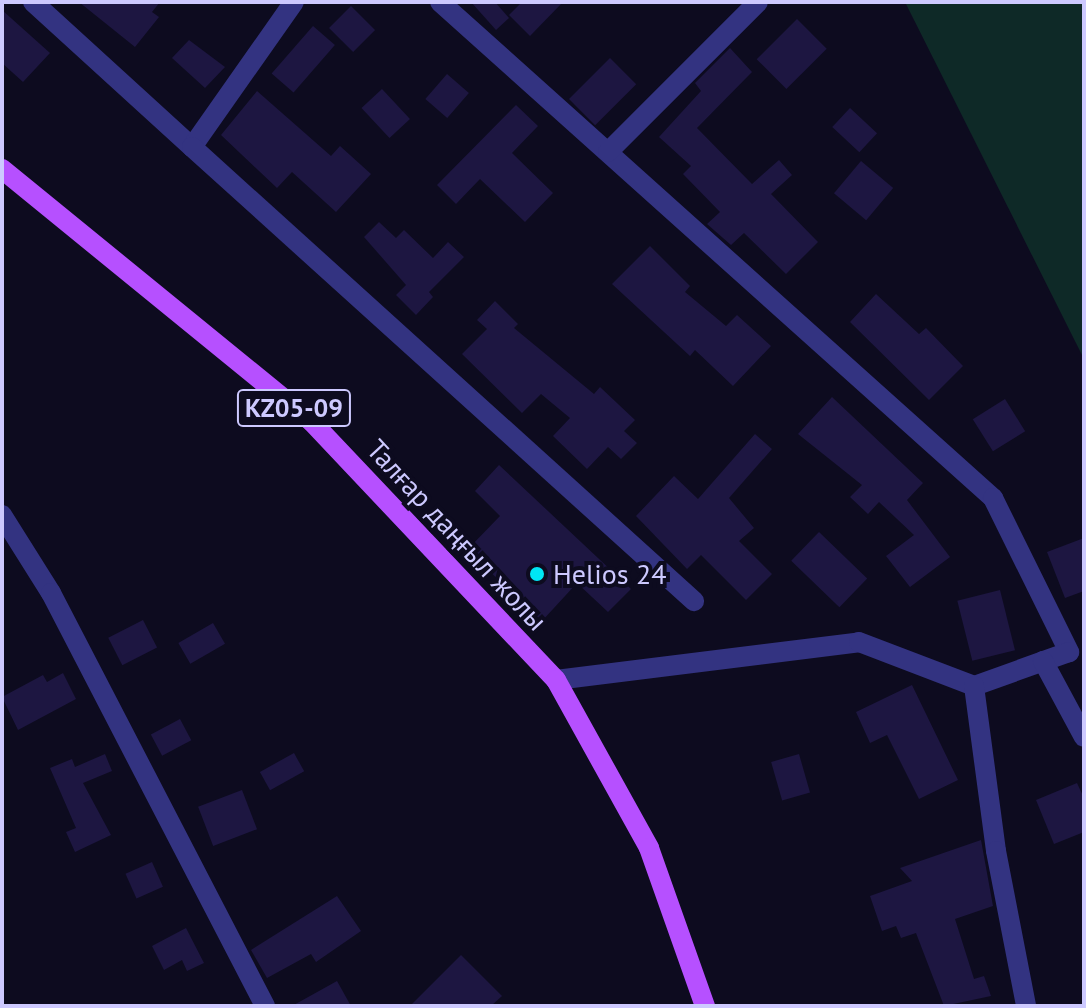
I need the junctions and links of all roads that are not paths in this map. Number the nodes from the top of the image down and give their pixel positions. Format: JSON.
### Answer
{"nodes":[{"id":1,"x":33,"y":2,"type":"edge"},
{"id":2,"x":294,"y":2,"type":"edge"},
{"id":3,"x":440,"y":2,"type":"edge"},
{"id":4,"x":758,"y":2,"type":"edge"},
{"id":5,"x":192,"y":147,"type":"junction"},
{"id":6,"x":608,"y":152,"type":"junction"},
{"id":7,"x":2,"y":169,"type":"edge"},
{"id":8,"x":2,"y":515,"type":"edge"},
{"id":9,"x":694,"y":601,"type":"dead end"},
{"id":10,"x":1043,"y":661,"type":"junction"},
{"id":11,"x":556,"y":680,"type":"junction"},
{"id":12,"x":974,"y":686,"type":"junction"},
{"id":13,"x":1084,"y":737,"type":"edge"},
{"id":14,"x":265,"y":1006,"type":"edge"},
{"id":15,"x":705,"y":1006,"type":"edge"},
{"id":16,"x":1026,"y":1006,"type":"edge"}],
"edges":[{"from":1,"to":5,"type":"street"},
{"from":2,"to":5,"type":"street"},
{"from":3,"to":6,"type":"street"},
{"from":4,"to":6,"type":"street"},
{"from":5,"to":9,"type":"street"},
{"from":6,"to":10,"type":"street"},
{"from":7,"to":11,"type":"main road","name":"Талғар даңғыл жолы","number":"KZ05-09"},
{"from":8,"to":14,"type":"street"},
{"from":10,"to":12,"type":"street"},
{"from":10,"to":13,"type":"street"},
{"from":11,"to":12,"type":"street"},
{"from":11,"to":15,"type":"main road","name":"Талғар даңғыл жолы","number":"KZ05-09"},
{"from":12,"to":16,"type":"street"}]}
